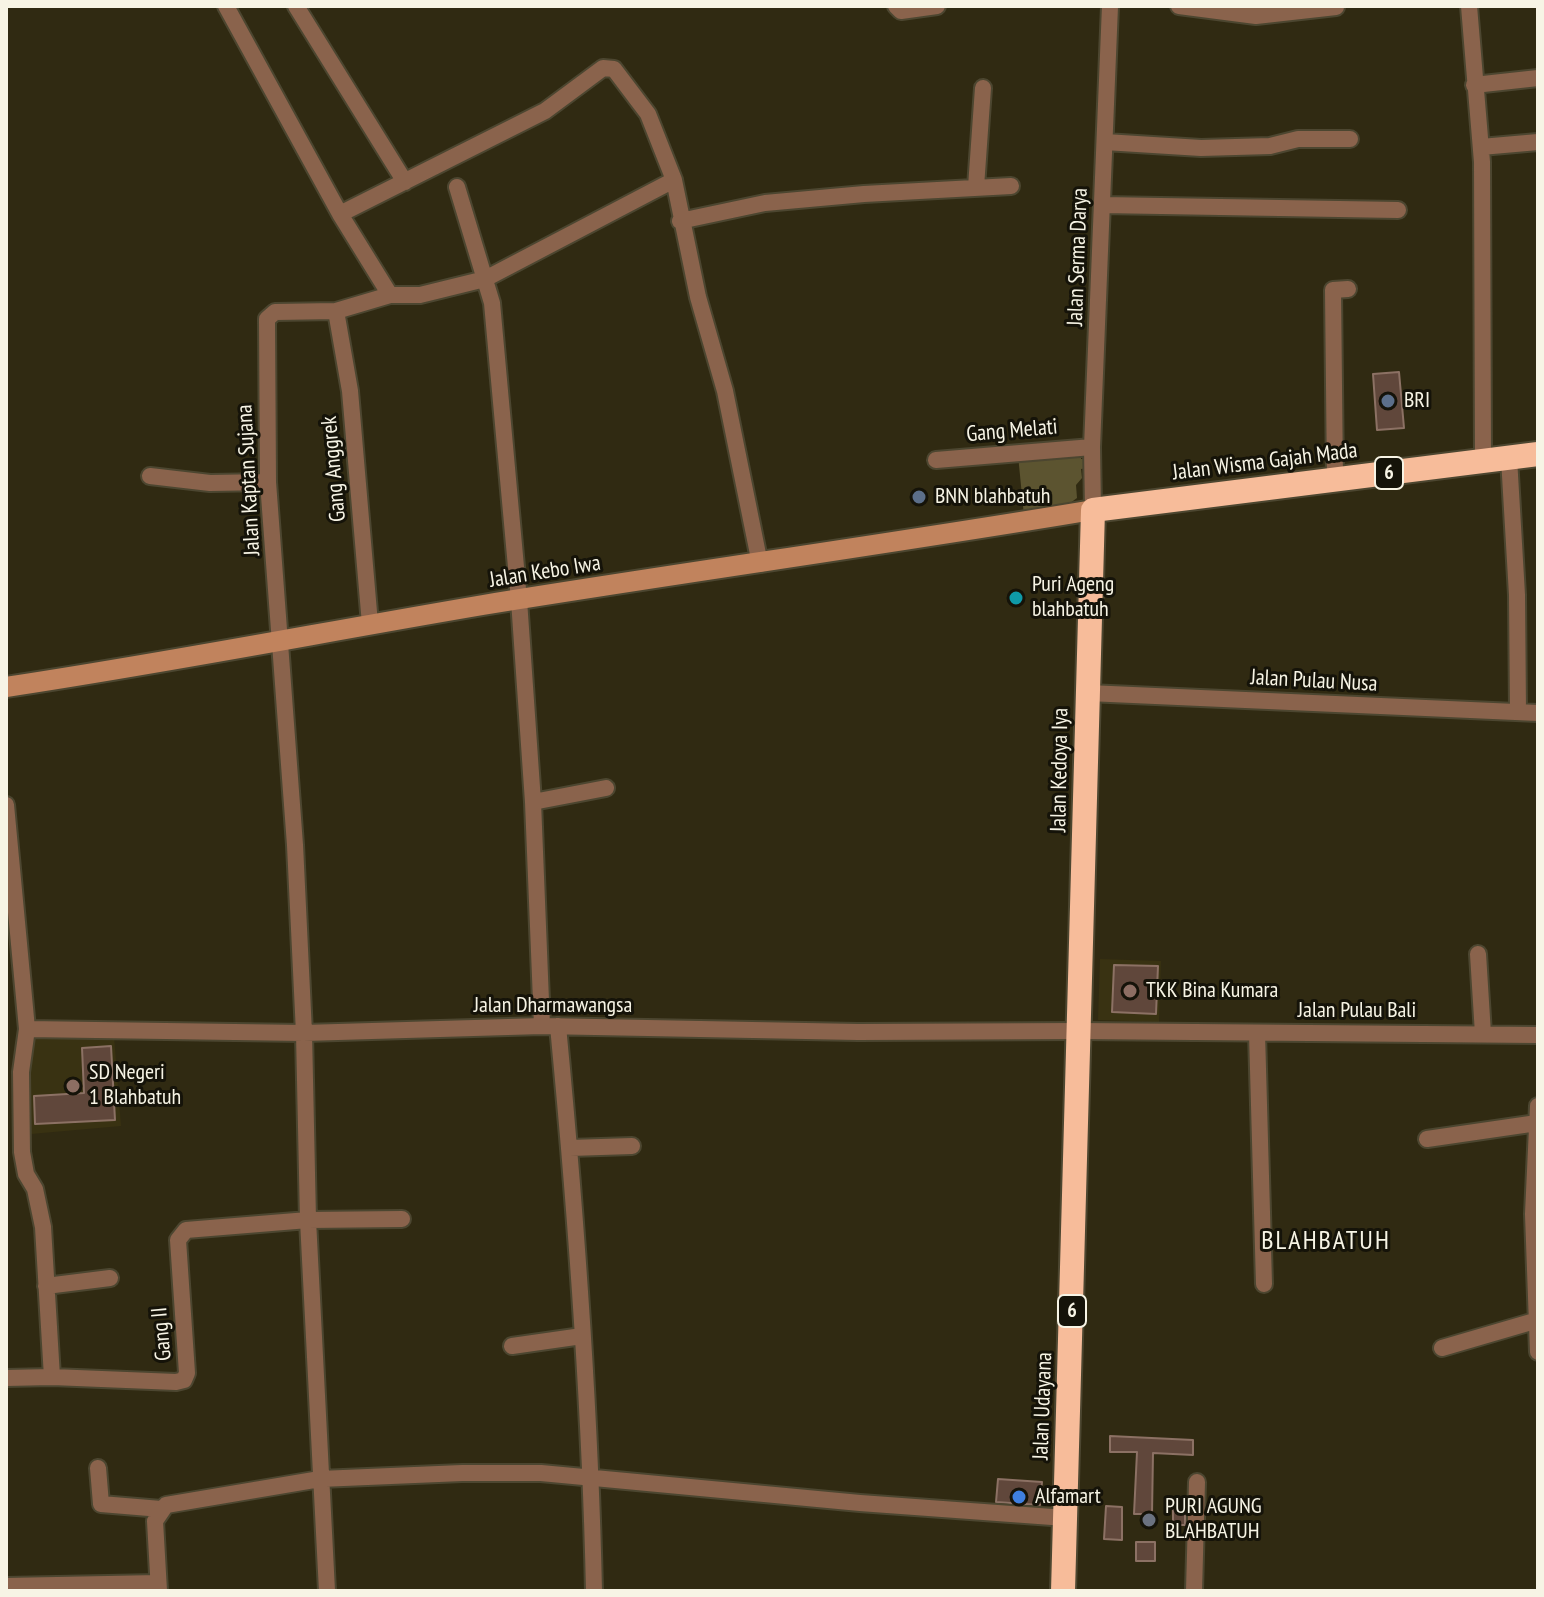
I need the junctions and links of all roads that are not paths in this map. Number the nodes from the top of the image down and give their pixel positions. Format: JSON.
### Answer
{"nodes":[{"id":1,"x":226,"y":6,"type":"edge"},
{"id":2,"x":296,"y":6,"type":"edge"},
{"id":3,"x":896,"y":6,"type":"edge"},
{"id":4,"x":937,"y":6,"type":"edge"},
{"id":5,"x":1110,"y":6,"type":"edge"},
{"id":6,"x":1179,"y":6,"type":"edge"},
{"id":7,"x":1469,"y":6,"type":"edge"},
{"id":8,"x":1336,"y":7,"type":"edge"},
{"id":9,"x":1538,"y":78,"type":"edge"},
{"id":10,"x":1474,"y":85,"type":"junction"},
{"id":11,"x":983,"y":88,"type":"dead end"},
{"id":12,"x":1350,"y":139,"type":"dead end"},
{"id":13,"x":1105,"y":142,"type":"junction"},
{"id":14,"x":1538,"y":142,"type":"edge"},
{"id":15,"x":1481,"y":147,"type":"junction"},
{"id":16,"x":674,"y":180,"type":"junction"},
{"id":17,"x":405,"y":182,"type":"junction"},
{"id":18,"x":1011,"y":186,"type":"dead end"},
{"id":19,"x":457,"y":187,"type":"dead end"},
{"id":20,"x":976,"y":187,"type":"junction"},
{"id":21,"x":1102,"y":205,"type":"junction"},
{"id":22,"x":1398,"y":210,"type":"dead end"},
{"id":23,"x":340,"y":214,"type":"junction"},
{"id":24,"x":680,"y":221,"type":"junction"},
{"id":25,"x":488,"y":286,"type":"junction"},
{"id":26,"x":1348,"y":289,"type":"dead end"},
{"id":27,"x":390,"y":295,"type":"junction"},
{"id":28,"x":336,"y":311,"type":"junction"},
{"id":29,"x":1092,"y":447,"type":"junction"},
{"id":30,"x":1538,"y":454,"type":"edge"},
{"id":31,"x":1509,"y":458,"type":"junction"},
{"id":32,"x":936,"y":460,"type":"dead end"},
{"id":33,"x":1483,"y":461,"type":"junction"},
{"id":34,"x":150,"y":476,"type":"dead end"},
{"id":35,"x":1335,"y":480,"type":"junction"},
{"id":36,"x":268,"y":482,"type":"junction"},
{"id":37,"x":1093,"y":510,"type":"junction"},
{"id":38,"x":760,"y":564,"type":"junction"},
{"id":39,"x":519,"y":600,"type":"junction"},
{"id":40,"x":370,"y":624,"type":"junction"},
{"id":41,"x":281,"y":639,"type":"junction"},
{"id":42,"x":6,"y":687,"type":"edge"},
{"id":43,"x":1088,"y":693,"type":"junction"},
{"id":44,"x":1518,"y":712,"type":"junction"},
{"id":45,"x":1538,"y":713,"type":"edge"},
{"id":46,"x":606,"y":788,"type":"dead end"},
{"id":47,"x":533,"y":802,"type":"junction"},
{"id":48,"x":6,"y":805,"type":"edge"},
{"id":49,"x":1478,"y":954,"type":"dead end"},
{"id":50,"x":550,"y":1026,"type":"junction"},
{"id":51,"x":27,"y":1029,"type":"junction"},
{"id":52,"x":1080,"y":1031,"type":"junction"},
{"id":53,"x":304,"y":1033,"type":"junction"},
{"id":54,"x":1257,"y":1033,"type":"junction"},
{"id":55,"x":1483,"y":1034,"type":"junction"},
{"id":56,"x":1538,"y":1035,"type":"edge"},
{"id":57,"x":14,"y":1072,"type":"edge"},
{"id":58,"x":1538,"y":1106,"type":"edge"},
{"id":59,"x":1537,"y":1123,"type":"edge"},
{"id":60,"x":1427,"y":1139,"type":"dead end"},
{"id":61,"x":632,"y":1146,"type":"dead end"},
{"id":62,"x":570,"y":1148,"type":"junction"},
{"id":63,"x":402,"y":1219,"type":"dead end"},
{"id":64,"x":308,"y":1220,"type":"junction"},
{"id":65,"x":110,"y":1278,"type":"dead end"},
{"id":66,"x":1264,"y":1284,"type":"dead end"},
{"id":67,"x":46,"y":1286,"type":"junction"},
{"id":68,"x":1537,"y":1320,"type":"edge"},
{"id":69,"x":582,"y":1336,"type":"junction"},
{"id":70,"x":512,"y":1346,"type":"dead end"},
{"id":71,"x":1442,"y":1348,"type":"dead end"},
{"id":72,"x":1538,"y":1352,"type":"edge"},
{"id":73,"x":52,"y":1377,"type":"junction"},
{"id":74,"x":6,"y":1378,"type":"edge"},
{"id":75,"x":98,"y":1468,"type":"dead end"},
{"id":76,"x":591,"y":1477,"type":"junction"},
{"id":77,"x":320,"y":1479,"type":"junction"},
{"id":78,"x":1197,"y":1482,"type":"dead end"},
{"id":79,"x":161,"y":1509,"type":"junction"},
{"id":80,"x":1066,"y":1518,"type":"junction"},
{"id":81,"x":6,"y":1586,"type":"edge"},
{"id":82,"x":158,"y":1587,"type":"edge"},
{"id":83,"x":327,"y":1591,"type":"edge"},
{"id":84,"x":594,"y":1591,"type":"edge"},
{"id":85,"x":1063,"y":1591,"type":"edge"},
{"id":86,"x":1194,"y":1591,"type":"edge"}],
"edges":[{"from":1,"to":23,"type":"street"},
{"from":2,"to":17,"type":"street"},
{"from":3,"to":4,"type":"street"},
{"from":5,"to":13,"type":"street","name":"Jalan Serma Darya"},
{"from":6,"to":8,"type":"street"},
{"from":7,"to":10,"type":"street"},
{"from":9,"to":10,"type":"street"},
{"from":10,"to":15,"type":"street"},
{"from":11,"to":20,"type":"street"},
{"from":12,"to":13,"type":"street"},
{"from":13,"to":21,"type":"street","name":"Jalan Serma Darya"},
{"from":14,"to":15,"type":"street"},
{"from":15,"to":33,"type":"street"},
{"from":16,"to":17,"type":"street"},
{"from":16,"to":24,"type":"street"},
{"from":16,"to":25,"type":"street"},
{"from":17,"to":23,"type":"street"},
{"from":18,"to":20,"type":"street"},
{"from":19,"to":25,"type":"street"},
{"from":20,"to":24,"type":"street"},
{"from":21,"to":22,"type":"street"},
{"from":21,"to":29,"type":"street","name":"Jalan Serma Darya"},
{"from":23,"to":27,"type":"street"},
{"from":24,"to":38,"type":"street"},
{"from":25,"to":27,"type":"street"},
{"from":25,"to":39,"type":"street"},
{"from":26,"to":35,"type":"street"},
{"from":27,"to":28,"type":"street"},
{"from":28,"to":36,"type":"street","name":"Jalan Kaptan Sujana"},
{"from":28,"to":40,"type":"street","name":"Gang Anggrek"},
{"from":29,"to":32,"type":"street","name":"Gang Melati"},
{"from":29,"to":37,"type":"street","name":"Jalan Serma Darya"},
{"from":30,"to":31,"type":"highway","name":"Jalan Wisma Gajah Mada","number":"6"},
{"from":31,"to":33,"type":"highway","name":"Jalan Wisma Gajah Mada","number":"6"},
{"from":31,"to":44,"type":"street"},
{"from":33,"to":35,"type":"highway","name":"Jalan Wisma Gajah Mada","number":"6"},
{"from":34,"to":36,"type":"street"},
{"from":35,"to":37,"type":"highway","name":"Jalan Wisma Gajah Mada","number":"6"},
{"from":36,"to":41,"type":"street","name":"Jalan Kaptan Sujana"},
{"from":37,"to":38,"type":"main road","name":"Jalan Kebo Iwa"},
{"from":37,"to":43,"type":"highway","name":"Jalan Kedoya Iya","number":"6"},
{"from":38,"to":39,"type":"main road","name":"Jalan Kebo Iwa"},
{"from":39,"to":40,"type":"main road","name":"Jalan Kebo Iwa"},
{"from":39,"to":47,"type":"street"},
{"from":40,"to":41,"type":"main road","name":"Jalan Kebo Iwa"},
{"from":41,"to":42,"type":"main road","name":"Jalan Kebo Iwa"},
{"from":41,"to":53,"type":"street","name":"Jalan Kaptan Sujana"},
{"from":43,"to":44,"type":"street","name":"Jalan Pulau Nusa"},
{"from":43,"to":52,"type":"highway","name":"Jalan Kedoya Iya","number":"6"},
{"from":44,"to":45,"type":"street","name":"Jalan Pulau Nusa"},
{"from":46,"to":47,"type":"street"},
{"from":47,"to":50,"type":"street"},
{"from":48,"to":51,"type":"street"},
{"from":49,"to":55,"type":"street"},
{"from":50,"to":52,"type":"street","name":"Jalan Dharmawangsa"},
{"from":50,"to":53,"type":"street","name":"Jalan Dharmawangsa"},
{"from":50,"to":62,"type":"street"},
{"from":51,"to":53,"type":"street","name":"Jalan Dharmawangsa"},
{"from":51,"to":57,"type":"street"},
{"from":52,"to":54,"type":"street","name":"Jalan Pulau Bali"},
{"from":52,"to":80,"type":"highway","name":"Jalan Udayana","number":"6"},
{"from":53,"to":64,"type":"street","name":"Jalan Kaptan Sujana"},
{"from":54,"to":55,"type":"street","name":"Jalan Pulau Bali"},
{"from":54,"to":66,"type":"street"},
{"from":55,"to":56,"type":"street","name":"Jalan Pulau Bali"},
{"from":57,"to":67,"type":"street"},
{"from":58,"to":59,"type":"street"},
{"from":59,"to":60,"type":"street"},
{"from":59,"to":68,"type":"street"},
{"from":61,"to":62,"type":"street"},
{"from":62,"to":69,"type":"street"},
{"from":63,"to":64,"type":"street"},
{"from":64,"to":73,"type":"street","name":"Gang II"},
{"from":64,"to":77,"type":"street","name":"Jalan Kaptan Sujana"},
{"from":65,"to":67,"type":"street"},
{"from":67,"to":73,"type":"street"},
{"from":68,"to":71,"type":"street"},
{"from":68,"to":72,"type":"street"},
{"from":69,"to":70,"type":"street"},
{"from":69,"to":76,"type":"street"},
{"from":73,"to":74,"type":"street","name":"Gang II"},
{"from":75,"to":79,"type":"street"},
{"from":76,"to":77,"type":"street"},
{"from":76,"to":80,"type":"street"},
{"from":76,"to":84,"type":"street"},
{"from":77,"to":79,"type":"street"},
{"from":77,"to":83,"type":"street","name":"Jalan Kaptan Sujana"},
{"from":78,"to":86,"type":"street"},
{"from":79,"to":82,"type":"street"},
{"from":80,"to":85,"type":"highway","name":"Jalan Udayana","number":"6"},
{"from":81,"to":82,"type":"street"}]}
